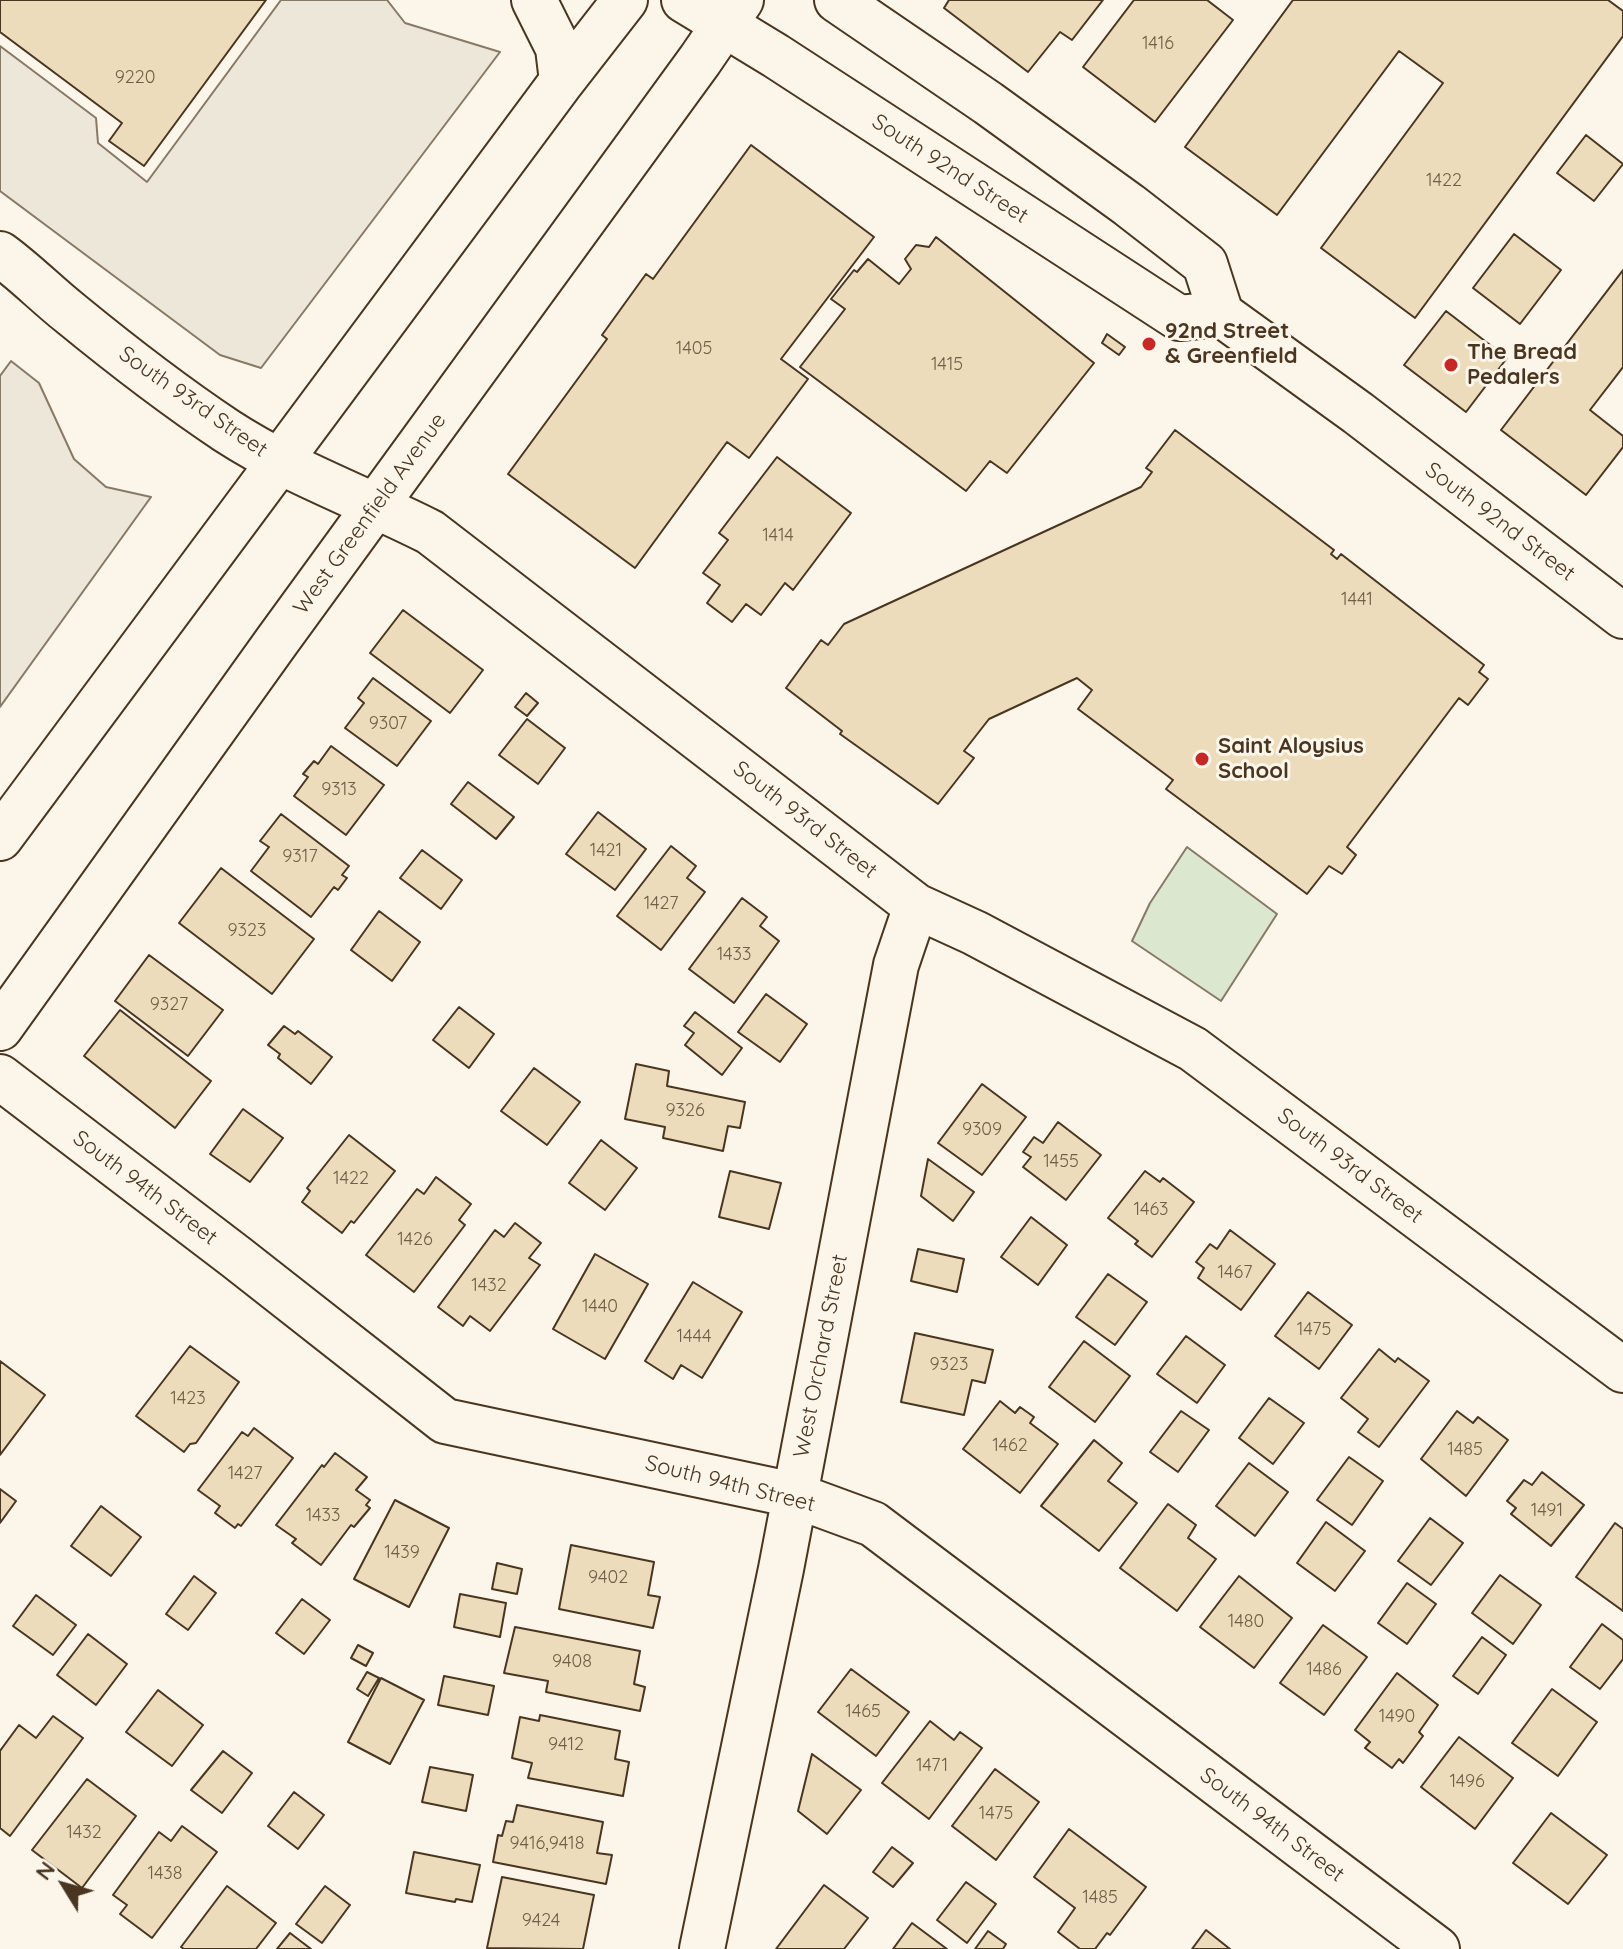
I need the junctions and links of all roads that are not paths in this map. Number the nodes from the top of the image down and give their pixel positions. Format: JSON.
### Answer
{"nodes":[{"id":1,"x":534,"y":0,"type":"edge"},
{"id":2,"x":625,"y":0,"type":"edge"},
{"id":3,"x":684,"y":0,"type":"edge"},
{"id":4,"x":837,"y":0,"type":"edge"},
{"id":5,"x":733,"y":12,"type":"edge"},
{"id":6,"x":562,"y":81,"type":"junction"},
{"id":7,"x":0,"y":254,"type":"edge"},
{"id":8,"x":1221,"y":314,"type":"junction"},
{"id":9,"x":279,"y":462,"type":"junction"},
{"id":10,"x":377,"y":505,"type":"junction"},
{"id":11,"x":1623,"y":616,"type":"edge"},
{"id":12,"x":0,"y":838,"type":"edge"},
{"id":13,"x":916,"y":906,"type":"junction"},
{"id":14,"x":0,"y":1028,"type":"edge"},
{"id":15,"x":0,"y":1077,"type":"edge"},
{"id":16,"x":1623,"y":1370,"type":"edge"},
{"id":17,"x":794,"y":1495,"type":"junction"},
{"id":18,"x":702,"y":1949,"type":"edge"},
{"id":19,"x":1437,"y":1949,"type":"edge"}],
"edges":[{"from":1,"to":6,"type":"street"},
{"from":2,"to":6,"type":"street"},
{"from":3,"to":5,"type":"street","name":"South 92nd Street"},
{"from":4,"to":8,"type":"street"},
{"from":5,"to":8,"type":"street","name":"South 92nd Street"},
{"from":5,"to":10,"type":"street","name":"West Greenfield Avenue"},
{"from":6,"to":9,"type":"street"},
{"from":7,"to":9,"type":"street","name":"South 93rd Street"},
{"from":8,"to":11,"type":"street","name":"South 92nd Street"},
{"from":9,"to":10,"type":"street","name":"South 93rd Street"},
{"from":9,"to":12,"type":"street"},
{"from":10,"to":13,"type":"street","name":"South 93rd Street"},
{"from":10,"to":14,"type":"street","name":"West Greenfield Avenue"},
{"from":13,"to":16,"type":"street","name":"South 93rd Street"},
{"from":13,"to":17,"type":"street","name":"West Orchard Street"},
{"from":15,"to":17,"type":"street","name":"South 94th Street"},
{"from":17,"to":18,"type":"street","name":"West Orchard Street"},
{"from":17,"to":19,"type":"street","name":"South 94th Street"}]}
